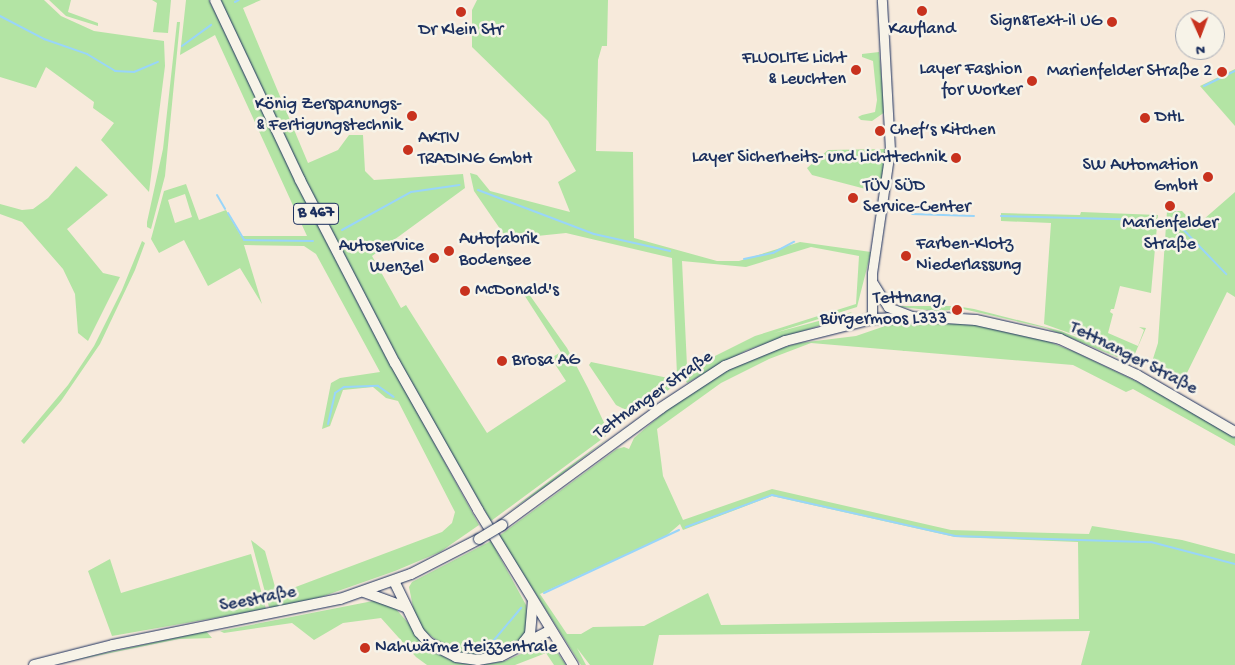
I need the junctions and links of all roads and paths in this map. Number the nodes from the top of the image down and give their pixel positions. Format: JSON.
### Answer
{"nodes":[{"id":1,"x":215,"y":0,"type":"edge"},
{"id":2,"x":882,"y":0,"type":"edge"},
{"id":3,"x":872,"y":281,"type":"junction"},
{"id":4,"x":915,"y":317,"type":"junction"},
{"id":5,"x":872,"y":319,"type":"junction"},
{"id":6,"x":1235,"y":432,"type":"edge"},
{"id":7,"x":479,"y":539,"type":"joint"},
{"id":8,"x":394,"y":581,"type":"junction"},
{"id":9,"x":364,"y":592,"type":"junction"},
{"id":10,"x":533,"y":601,"type":"junction"},
{"id":11,"x":405,"y":607,"type":"junction"},
{"id":12,"x":551,"y":630,"type":"junction"},
{"id":13,"x":522,"y":647,"type":"junction"},
{"id":14,"x":34,"y":665,"type":"edge"},
{"id":15,"x":574,"y":665,"type":"edge"}],
"edges":[{"from":1,"to":10,"type":"main road","number":"B 467"},
{"from":2,"to":3,"type":"street"},
{"from":3,"to":4,"type":"street"},
{"from":3,"to":5,"type":"street"},
{"from":4,"to":5,"type":"main road","name":"Tettnanger Straße"},
{"from":4,"to":6,"type":"main road","name":"Tettnanger Straße"},
{"from":5,"to":7,"type":"main road","name":"Tettnanger Straße","bridge":true},
{"from":7,"to":8,"type":"main road","name":"Seestraße"},
{"from":8,"to":9,"type":"main road","name":"Seestraße"},
{"from":8,"to":11,"type":"main road"},
{"from":9,"to":11,"type":"main road"},
{"from":9,"to":14,"type":"main road","name":"Seestraße"},
{"from":10,"to":12,"type":"main road","number":"B 467"},
{"from":10,"to":13,"type":"main road"},
{"from":11,"to":13,"type":"main road"},
{"from":12,"to":13,"type":"main road"},
{"from":12,"to":15,"type":"main road","number":"B 467"}]}
